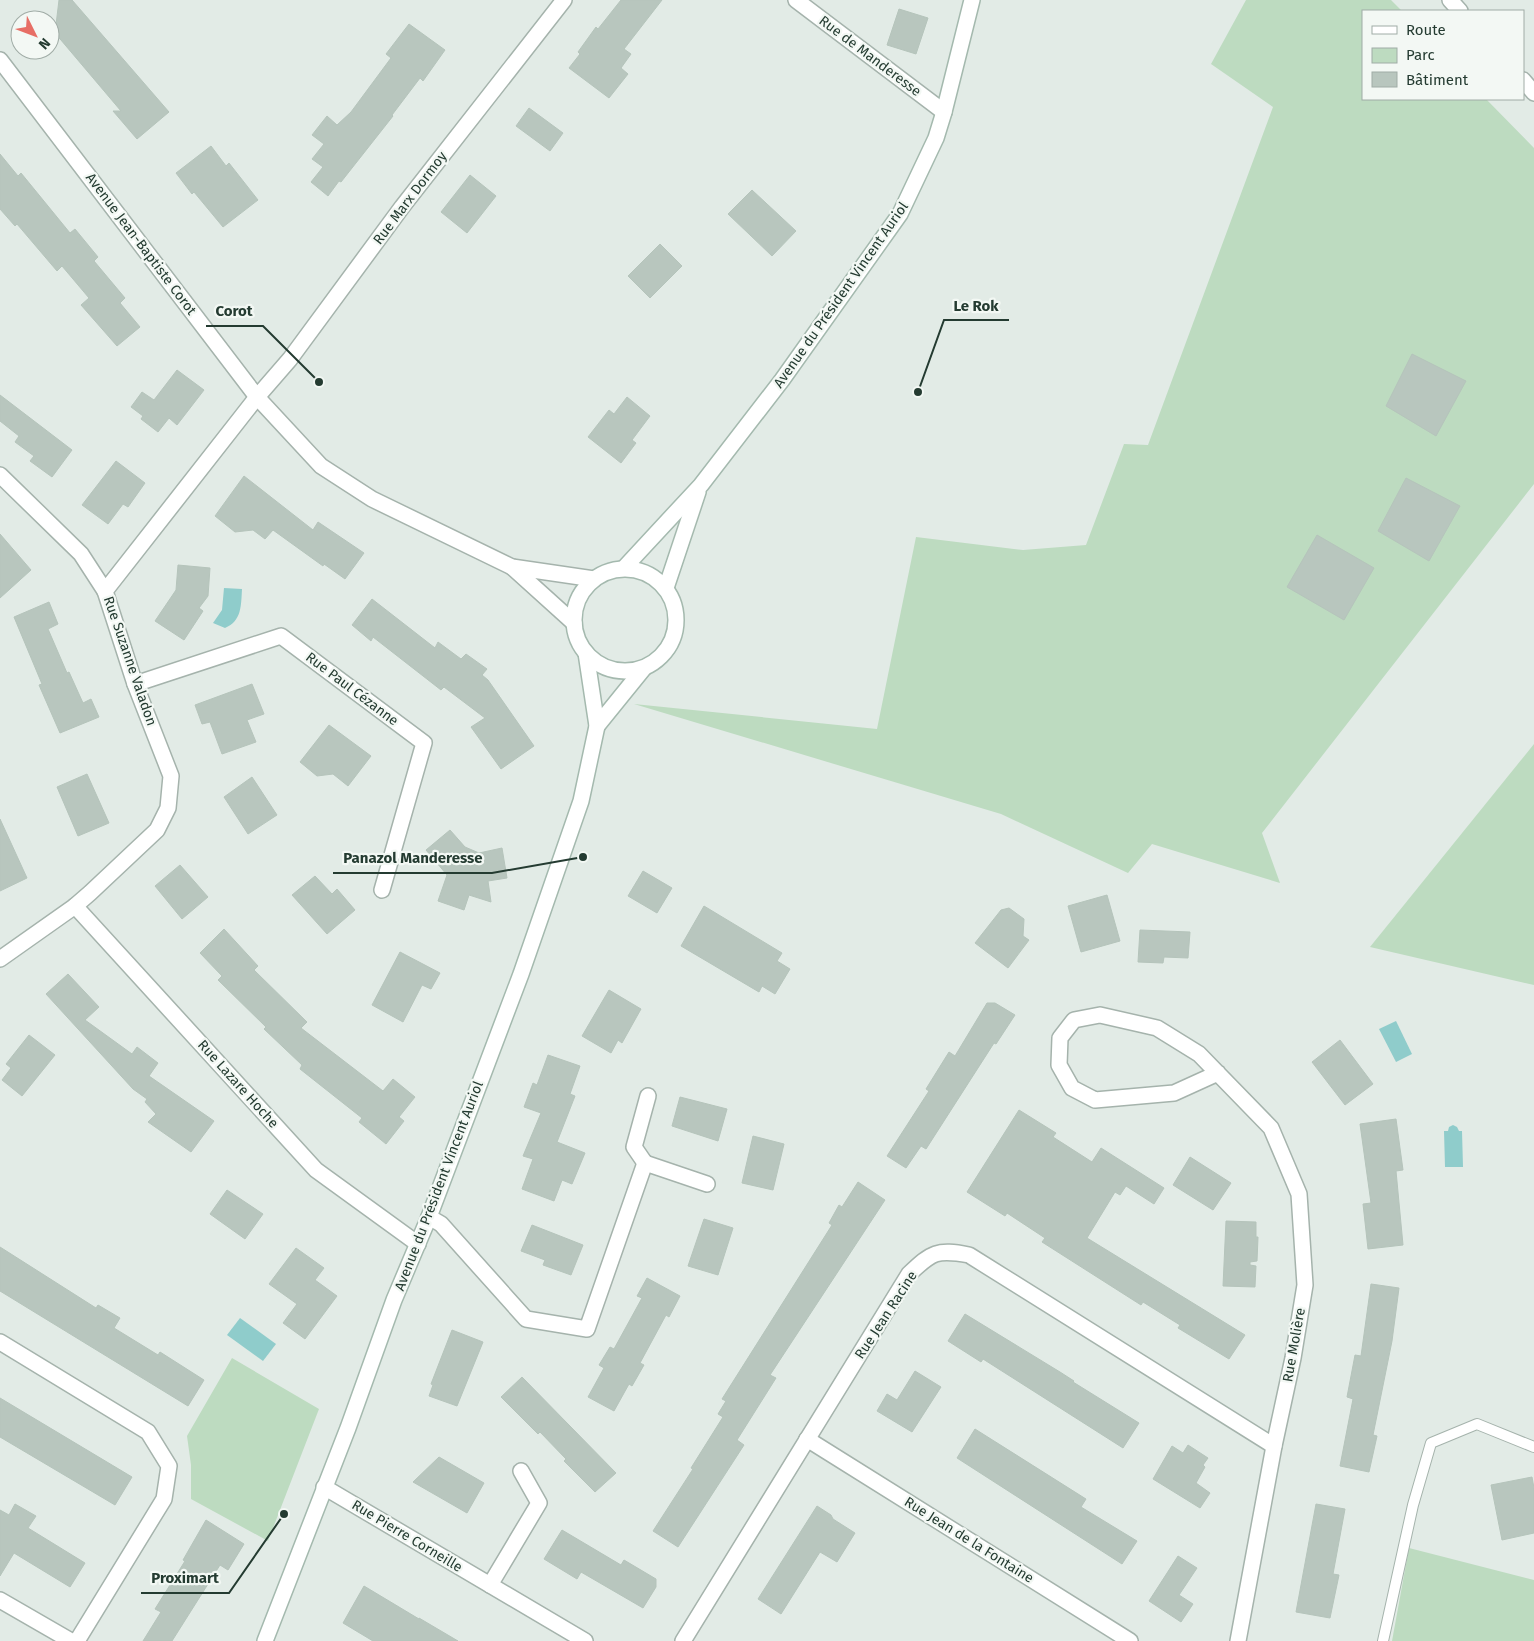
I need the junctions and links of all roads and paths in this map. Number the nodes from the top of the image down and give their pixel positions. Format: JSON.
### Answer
{"nodes":[{"id":1,"x":564,"y":0,"type":"edge"},
{"id":2,"x":796,"y":0,"type":"edge"},
{"id":3,"x":972,"y":0,"type":"edge"},
{"id":4,"x":1450,"y":0,"type":"edge"},
{"id":5,"x":1459,"y":10,"type":"edge"},
{"id":6,"x":0,"y":60,"type":"edge"},
{"id":7,"x":1524,"y":81,"type":"edge"},
{"id":8,"x":1534,"y":93,"type":"edge"},
{"id":9,"x":944,"y":112,"type":"junction"},
{"id":10,"x":257,"y":397,"type":"junction"},
{"id":11,"x":0,"y":476,"type":"edge"},
{"id":12,"x":701,"y":485,"type":"junction"},
{"id":13,"x":512,"y":566,"type":"junction"},
{"id":14,"x":624,"y":568,"type":"junction"},
{"id":15,"x":594,"y":579,"type":"junction"},
{"id":16,"x":666,"y":588,"type":"junction"},
{"id":17,"x":105,"y":592,"type":"junction"},
{"id":18,"x":574,"y":623,"type":"junction"},
{"id":19,"x":586,"y":653,"type":"junction"},
{"id":20,"x":644,"y":668,"type":"junction"},
{"id":21,"x":135,"y":684,"type":"junction"},
{"id":22,"x":597,"y":726,"type":"junction"},
{"id":23,"x":382,"y":890,"type":"dead end"},
{"id":24,"x":75,"y":906,"type":"junction"},
{"id":25,"x":0,"y":959,"type":"edge"},
{"id":26,"x":1218,"y":1073,"type":"junction"},
{"id":27,"x":648,"y":1096,"type":"dead end"},
{"id":28,"x":646,"y":1163,"type":"junction"},
{"id":29,"x":707,"y":1184,"type":"dead end"},
{"id":30,"x":429,"y":1217,"type":"junction"},
{"id":31,"x":418,"y":1244,"type":"junction"},
{"id":32,"x":0,"y":1342,"type":"edge"},
{"id":33,"x":807,"y":1439,"type":"junction"},
{"id":34,"x":1274,"y":1446,"type":"junction"},
{"id":35,"x":1534,"y":1447,"type":"edge"},
{"id":36,"x":521,"y":1471,"type":"dead end"},
{"id":37,"x":324,"y":1488,"type":"junction"},
{"id":38,"x":490,"y":1585,"type":"junction"},
{"id":39,"x":0,"y":1600,"type":"edge"},
{"id":40,"x":70,"y":1641,"type":"edge"},
{"id":41,"x":77,"y":1641,"type":"edge"},
{"id":42,"x":266,"y":1641,"type":"edge"},
{"id":43,"x":585,"y":1641,"type":"edge"},
{"id":44,"x":683,"y":1641,"type":"edge"},
{"id":45,"x":1130,"y":1641,"type":"edge"},
{"id":46,"x":1238,"y":1641,"type":"edge"},
{"id":47,"x":1383,"y":1641,"type":"edge"}],
"edges":[{"from":1,"to":10,"type":"street","name":"Rue Marx Dormoy"},
{"from":2,"to":9,"type":"street","name":"Rue de Manderesse"},
{"from":3,"to":9,"type":"street","name":"Avenue du Président Vincent Auriol"},
{"from":4,"to":5,"type":"street"},
{"from":6,"to":10,"type":"street","name":"Avenue Jean-Baptiste Corot"},
{"from":7,"to":8,"type":"street"},
{"from":9,"to":12,"type":"street","name":"Avenue du Président Vincent Auriol"},
{"from":10,"to":13,"type":"street","name":"Avenue Jean-Baptiste Corot"},
{"from":10,"to":17,"type":"street","name":"Rue Suzanne Valadon"},
{"from":11,"to":17,"type":"street"},
{"from":12,"to":14,"type":"street","name":"Avenue du Président Vincent Auriol"},
{"from":12,"to":16,"type":"street","name":"Avenue du Président Vincent Auriol"},
{"from":13,"to":15,"type":"street","name":"Avenue Jean-Baptiste Corot"},
{"from":13,"to":18,"type":"street","name":"Avenue Jean-Baptiste Corot"},
{"from":14,"to":15,"type":"street"},
{"from":14,"to":16,"type":"street"},
{"from":15,"to":18,"type":"street"},
{"from":16,"to":20,"type":"street"},
{"from":17,"to":21,"type":"street","name":"Rue Suzanne Valadon"},
{"from":18,"to":19,"type":"street"},
{"from":19,"to":20,"type":"street"},
{"from":19,"to":22,"type":"street","name":"Avenue du Président Vincent Auriol"},
{"from":20,"to":22,"type":"street","name":"Avenue du Président Vincent Auriol"},
{"from":21,"to":23,"type":"street","name":"Rue Paul Cézanne"},
{"from":21,"to":24,"type":"street","name":"Rue Suzanne Valadon"},
{"from":22,"to":30,"type":"street","name":"Avenue du Président Vincent Auriol"},
{"from":24,"to":25,"type":"street","name":"Rue Suzanne Valadon"},
{"from":24,"to":31,"type":"street","name":"Rue Lazare Hoche"},
{"from":26,"to":26,"type":"street","name":"Rue Molière"},
{"from":26,"to":34,"type":"street","name":"Rue Molière"},
{"from":27,"to":28,"type":"street"},
{"from":28,"to":29,"type":"street"},
{"from":28,"to":30,"type":"street"},
{"from":30,"to":31,"type":"street","name":"Avenue du Président Vincent Auriol"},
{"from":31,"to":37,"type":"street","name":"Avenue du Président Vincent Auriol"},
{"from":32,"to":41,"type":"street"},
{"from":33,"to":34,"type":"street","name":"Rue Jean Racine"},
{"from":33,"to":44,"type":"street","name":"Rue Jean Racine"},
{"from":33,"to":45,"type":"street","name":"Rue Jean de la Fontaine"},
{"from":34,"to":46,"type":"street","name":"Rue Molière"},
{"from":35,"to":47,"type":"lane"},
{"from":36,"to":38,"type":"street"},
{"from":37,"to":38,"type":"street","name":"Rue Pierre Corneille"},
{"from":37,"to":42,"type":"street","name":"Avenue du Président Vincent Auriol"},
{"from":38,"to":43,"type":"street","name":"Rue Pierre Corneille"},
{"from":39,"to":40,"type":"street"}]}
